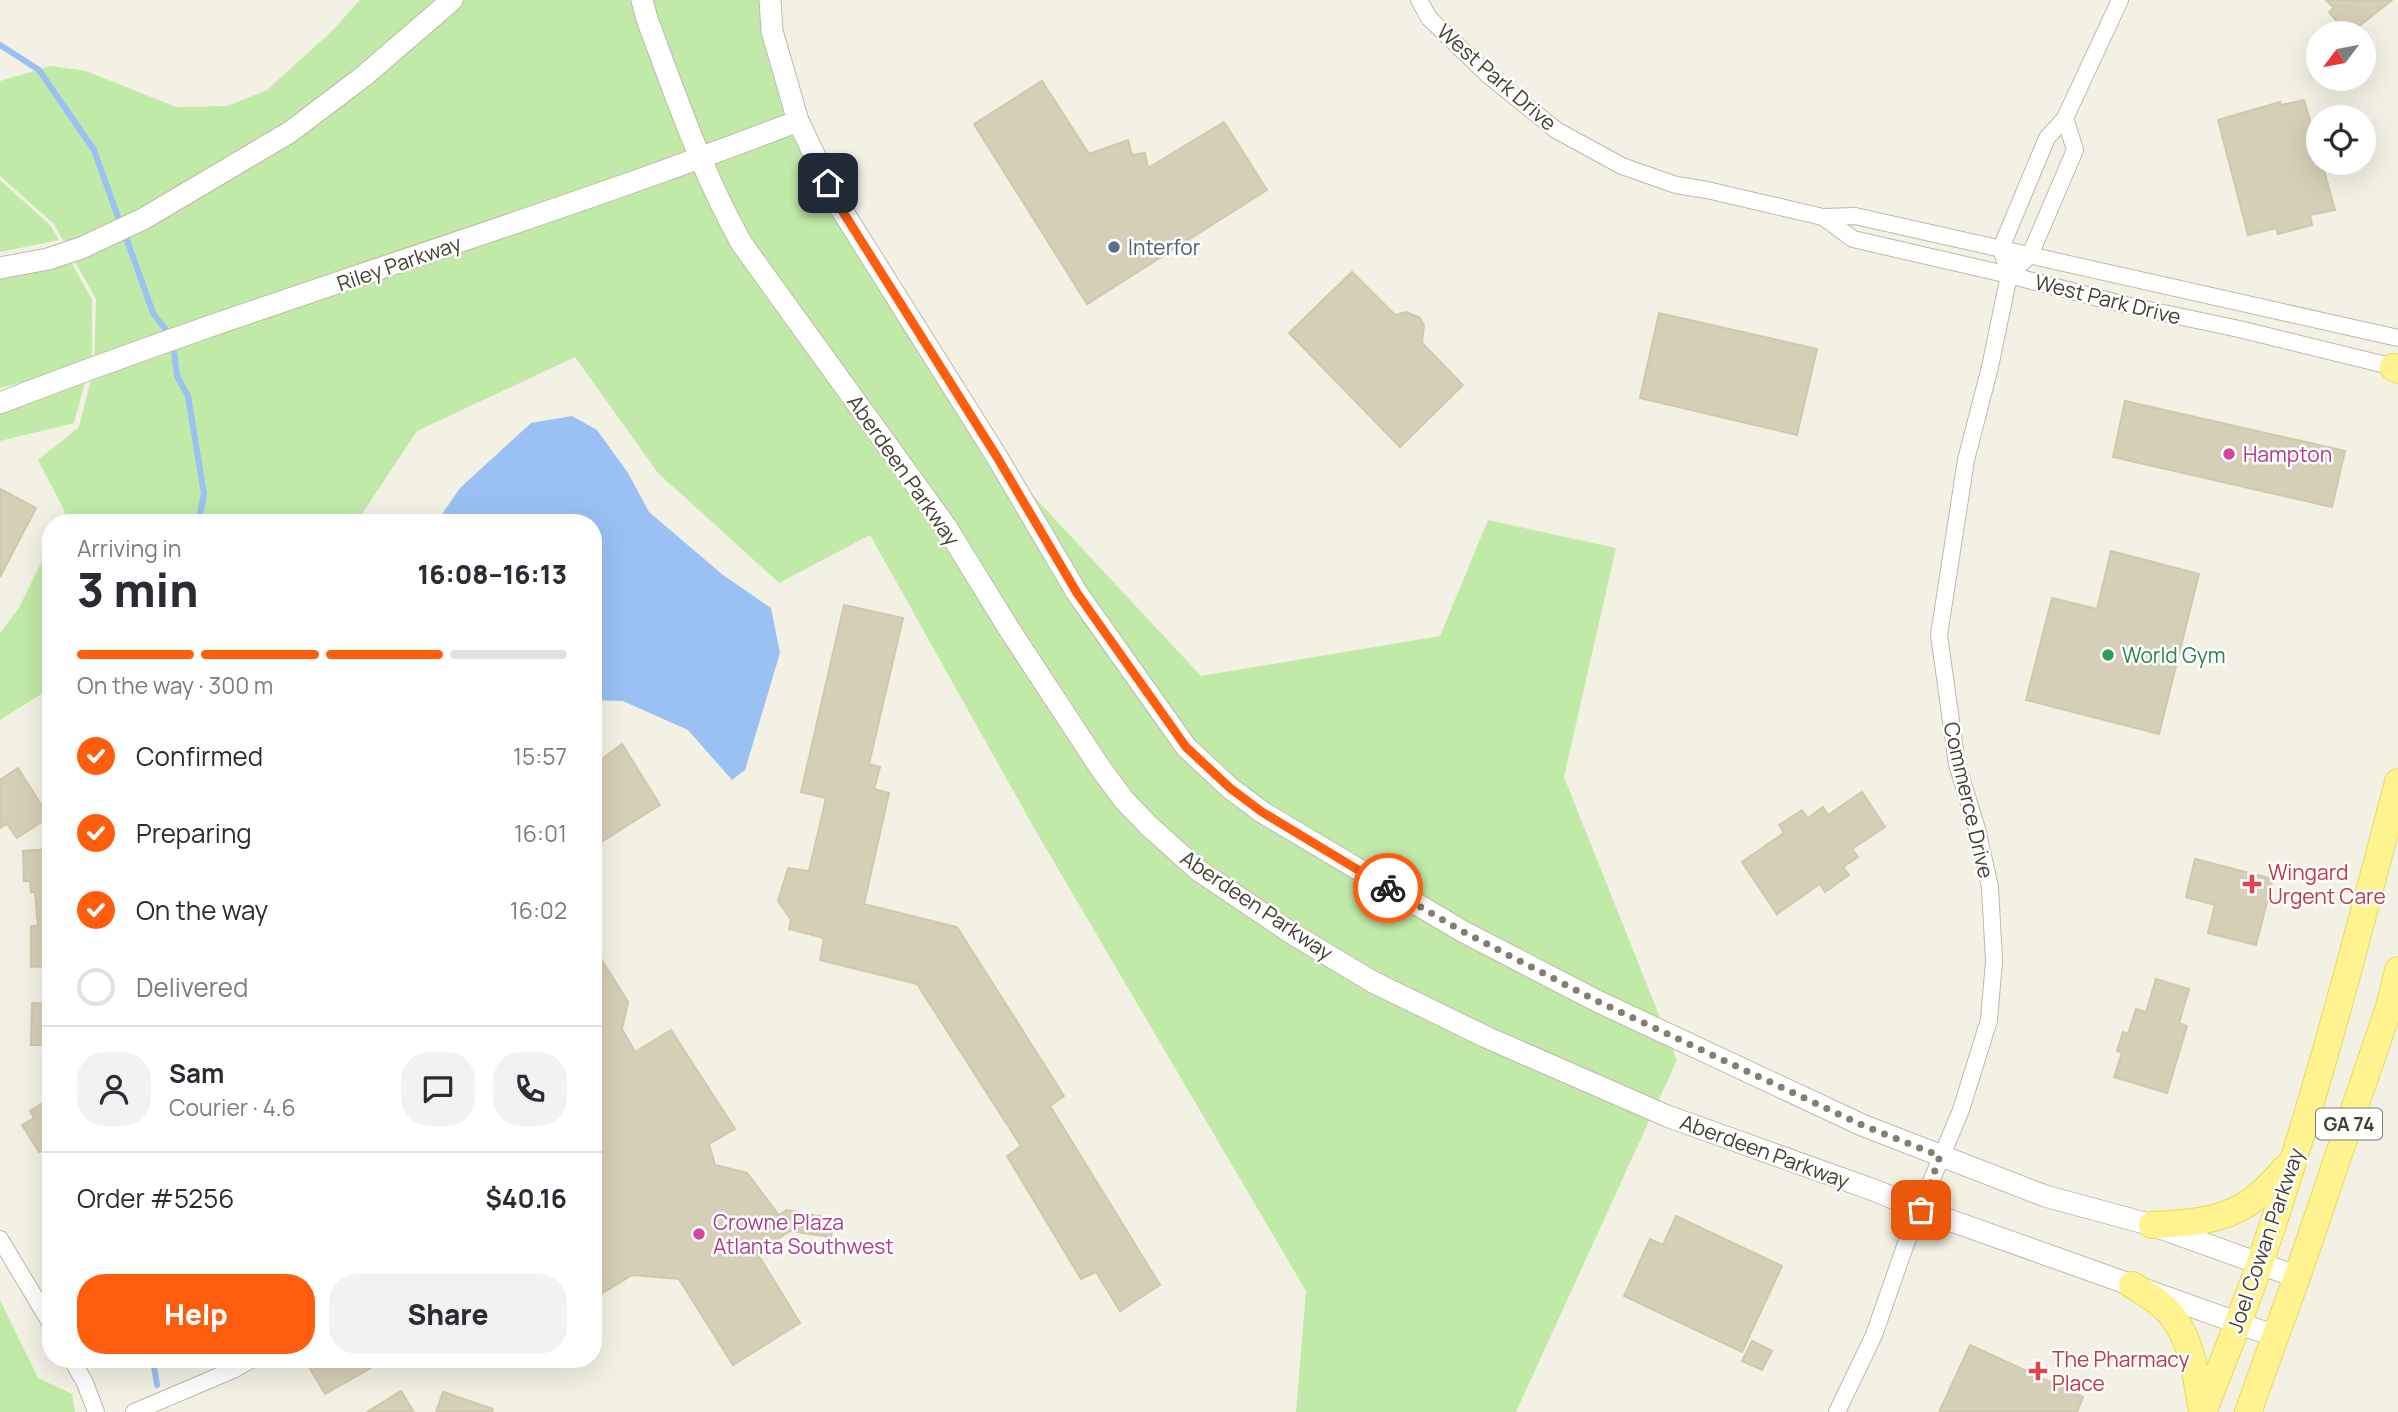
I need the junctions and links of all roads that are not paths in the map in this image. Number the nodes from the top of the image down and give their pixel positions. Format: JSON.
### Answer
{"nodes":[{"id":1,"x":452,"y":0,"type":"edge"},
{"id":2,"x":642,"y":0,"type":"edge"},
{"id":3,"x":770,"y":0,"type":"edge"},
{"id":4,"x":1419,"y":0,"type":"edge"},
{"id":5,"x":2120,"y":0,"type":"edge"},
{"id":6,"x":2065,"y":118,"type":"junction"},
{"id":7,"x":798,"y":121,"type":"junction"},
{"id":8,"x":700,"y":159,"type":"junction"},
{"id":9,"x":1823,"y":217,"type":"junction"},
{"id":10,"x":2001,"y":248,"type":"junction"},
{"id":11,"x":2030,"y":255,"type":"junction"},
{"id":12,"x":0,"y":268,"type":"edge"},
{"id":13,"x":2009,"y":275,"type":"junction"},
{"id":14,"x":2398,"y":338,"type":"edge"},
{"id":15,"x":2397,"y":368,"type":"edge"},
{"id":16,"x":0,"y":403,"type":"edge"},
{"id":17,"x":2398,"y":782,"type":"edge"},
{"id":18,"x":2398,"y":970,"type":"edge"},
{"id":19,"x":1940,"y":1156,"type":"junction"},
{"id":20,"x":2293,"y":1158,"type":"junction"},
{"id":21,"x":1921,"y":1210,"type":"junction"},
{"id":22,"x":2152,"y":1225,"type":"junction"},
{"id":23,"x":0,"y":1239,"type":"edge"},
{"id":24,"x":2260,"y":1264,"type":"junction"},
{"id":25,"x":2297,"y":1277,"type":"junction"},
{"id":26,"x":2132,"y":1285,"type":"junction"},
{"id":27,"x":42,"y":1309,"type":"edge"},
{"id":28,"x":2237,"y":1324,"type":"junction"},
{"id":29,"x":2275,"y":1336,"type":"junction"},
{"id":30,"x":77,"y":1368,"type":"edge"},
{"id":31,"x":237,"y":1368,"type":"edge"},
{"id":32,"x":96,"y":1412,"type":"edge"},
{"id":33,"x":134,"y":1412,"type":"edge"},
{"id":34,"x":1837,"y":1412,"type":"edge"},
{"id":35,"x":2202,"y":1412,"type":"edge"},
{"id":36,"x":2248,"y":1412,"type":"edge"}],
"edges":[{"from":1,"to":12,"type":"street"},
{"from":2,"to":8,"type":"street","name":"Aberdeen Parkway"},
{"from":3,"to":7,"type":"street"},
{"from":4,"to":9,"type":"street","name":"West Park Drive"},
{"from":5,"to":6,"type":"street"},
{"from":6,"to":10,"type":"street"},
{"from":6,"to":11,"type":"street"},
{"from":7,"to":8,"type":"street","name":"Riley Parkway"},
{"from":7,"to":19,"type":"street"},
{"from":8,"to":16,"type":"street","name":"Riley Parkway"},
{"from":8,"to":21,"type":"street","name":"Aberdeen Parkway"},
{"from":9,"to":10,"type":"street","name":"West Park Drive"},
{"from":9,"to":13,"type":"street","name":"West Park Drive"},
{"from":10,"to":11,"type":"street","name":"West Park Drive"},
{"from":10,"to":13,"type":"street","name":"Commerce Drive"},
{"from":11,"to":13,"type":"street"},
{"from":11,"to":14,"type":"street","name":"West Park Drive"},
{"from":13,"to":15,"type":"street","name":"West Park Drive"},
{"from":13,"to":19,"type":"street","name":"Commerce Drive"},
{"from":17,"to":20,"type":"main road","name":"Joel Cowan Parkway","number":"GA 74"},
{"from":18,"to":25,"type":"main road","name":"Joel Cowan Parkway","number":"GA 74"},
{"from":19,"to":21,"type":"street","name":"Commerce Drive"},
{"from":19,"to":22,"type":"street"},
{"from":20,"to":22,"type":"main road"},
{"from":20,"to":24,"type":"main road","name":"Joel Cowan Parkway","number":"GA 74"},
{"from":21,"to":26,"type":"street","name":"Aberdeen Parkway"},
{"from":21,"to":34,"type":"street","name":"Commerce Drive"},
{"from":22,"to":24,"type":"street"},
{"from":23,"to":27,"type":"street"},
{"from":24,"to":25,"type":"street"},
{"from":24,"to":28,"type":"main road","name":"Joel Cowan Parkway","number":"GA 74"},
{"from":25,"to":29,"type":"main road","name":"Joel Cowan Parkway","number":"GA 74"},
{"from":26,"to":28,"type":"street","name":"Aberdeen Parkway"},
{"from":26,"to":35,"type":"main road"},
{"from":28,"to":29,"type":"street","name":"Aberdeen Parkway"},
{"from":28,"to":35,"type":"main road","name":"Joel Cowan Parkway","number":"GA 74"},
{"from":29,"to":36,"type":"main road","name":"Joel Cowan Parkway","number":"GA 74"},
{"from":30,"to":32,"type":"street"},
{"from":31,"to":33,"type":"street"}]}
